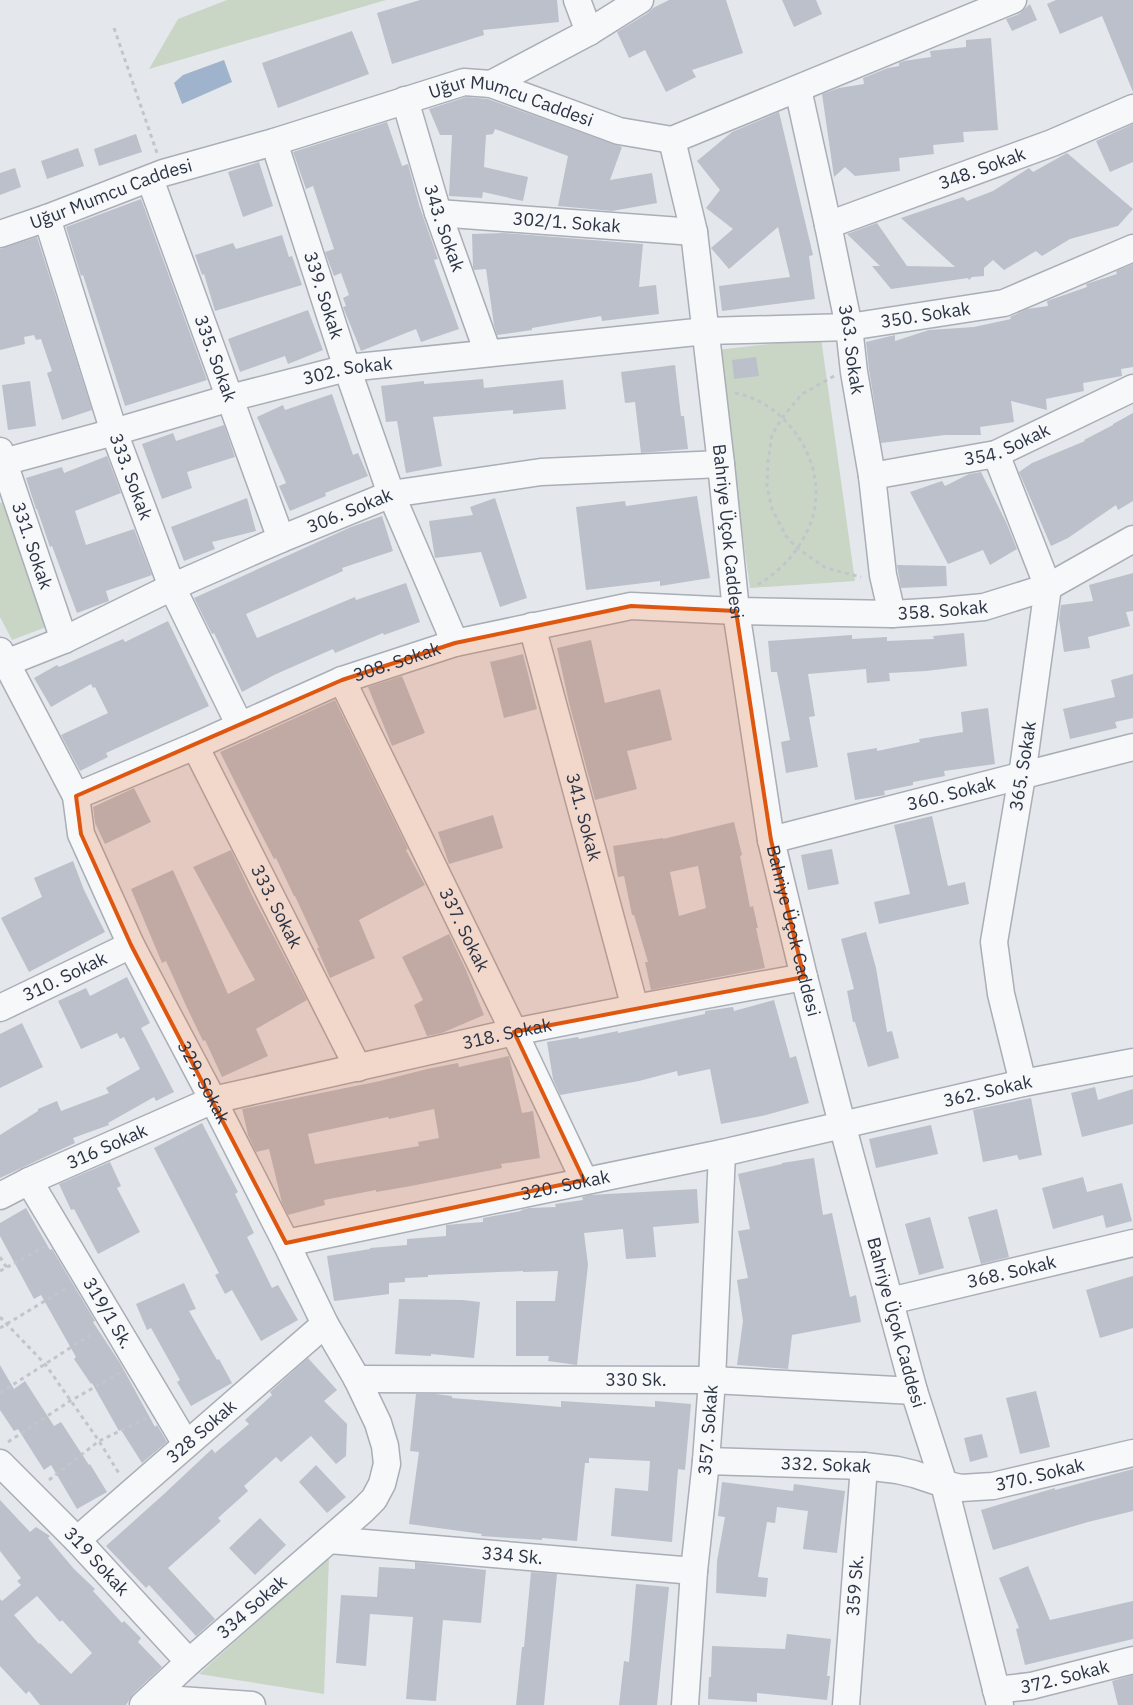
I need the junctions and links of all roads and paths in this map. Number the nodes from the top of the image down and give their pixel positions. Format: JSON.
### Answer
{"nodes":[{"id":1,"x":577,"y":0,"type":"edge"},
{"id":2,"x":640,"y":0,"type":"edge"},
{"id":3,"x":1013,"y":0,"type":"edge"},
{"id":4,"x":114,"y":28,"type":"dead end"},
{"id":5,"x":589,"y":32,"type":"junction"},
{"id":6,"x":491,"y":84,"type":"junction"},
{"id":7,"x":798,"y":89,"type":"junction"},
{"id":8,"x":405,"y":100,"type":"junction"},
{"id":9,"x":1133,"y":108,"type":"edge"},
{"id":10,"x":672,"y":140,"type":"junction"},
{"id":11,"x":274,"y":142,"type":"junction"},
{"id":12,"x":157,"y":176,"type":"junction"},
{"id":13,"x":438,"y":212,"type":"junction"},
{"id":14,"x":47,"y":218,"type":"junction"},
{"id":15,"x":828,"y":225,"type":"junction"},
{"id":16,"x":694,"y":232,"type":"junction"},
{"id":17,"x":0,"y":234,"type":"edge"},
{"id":18,"x":1133,"y":248,"type":"edge"},
{"id":19,"x":849,"y":327,"type":"junction"},
{"id":20,"x":706,"y":331,"type":"junction"},
{"id":21,"x":488,"y":353,"type":"junction"},
{"id":22,"x":347,"y":368,"type":"junction"},
{"id":23,"x":854,"y":372,"type":"junction"},
{"id":24,"x":1133,"y":388,"type":"edge"},
{"id":25,"x":712,"y":396,"type":"junction"},
{"id":26,"x":230,"y":398,"type":"junction"},
{"id":27,"x":782,"y":418,"type":"junction"},
{"id":28,"x":114,"y":432,"type":"junction"},
{"id":29,"x":996,"y":454,"type":"junction"},
{"id":30,"x":1,"y":458,"type":"edge"},
{"id":31,"x":721,"y":464,"type":"junction"},
{"id":32,"x":872,"y":476,"type":"junction"},
{"id":33,"x":391,"y":494,"type":"junction"},
{"id":34,"x":281,"y":539,"type":"junction"},
{"id":35,"x":1133,"y":539,"type":"edge"},
{"id":36,"x":797,"y":548,"type":"junction"},
{"id":37,"x":883,"y":575,"type":"junction"},
{"id":38,"x":172,"y":587,"type":"junction"},
{"id":39,"x":1048,"y":587,"type":"junction"},
{"id":40,"x":735,"y":602,"type":"junction"},
{"id":41,"x":892,"y":614,"type":"junction"},
{"id":42,"x":532,"y":626,"type":"junction"},
{"id":43,"x":64,"y":640,"type":"junction"},
{"id":44,"x":455,"y":643,"type":"junction"},
{"id":45,"x":3,"y":657,"type":"edge"},
{"id":46,"x":342,"y":680,"type":"junction"},
{"id":47,"x":240,"y":726,"type":"junction"},
{"id":48,"x":195,"y":746,"type":"junction"},
{"id":49,"x":1133,"y":747,"type":"edge"},
{"id":50,"x":1022,"y":776,"type":"junction"},
{"id":51,"x":76,"y":796,"type":"junction"},
{"id":52,"x":771,"y":840,"type":"junction"},
{"id":53,"x":131,"y":945,"type":"junction"},
{"id":54,"x":804,"y":977,"type":"junction"},
{"id":55,"x":0,"y":1008,"type":"edge"},
{"id":56,"x":635,"y":1008,"type":"junction"},
{"id":57,"x":514,"y":1032,"type":"junction"},
{"id":58,"x":1133,"y":1062,"type":"edge"},
{"id":59,"x":358,"y":1068,"type":"junction"},
{"id":60,"x":1022,"y":1083,"type":"junction"},
{"id":61,"x":213,"y":1100,"type":"junction"},
{"id":62,"x":842,"y":1124,"type":"junction"},
{"id":63,"x":722,"y":1153,"type":"junction"},
{"id":64,"x":584,"y":1180,"type":"junction"},
{"id":65,"x":29,"y":1181,"type":"junction"},
{"id":66,"x":0,"y":1196,"type":"edge"},
{"id":67,"x":62,"y":1237,"type":"junction"},
{"id":68,"x":286,"y":1243,"type":"junction"},
{"id":69,"x":1133,"y":1243,"type":"edge"},
{"id":70,"x":0,"y":1257,"type":"edge"},
{"id":71,"x":7,"y":1268,"type":"junction"},
{"id":72,"x":0,"y":1271,"type":"edge"},
{"id":73,"x":86,"y":1277,"type":"junction"},
{"id":74,"x":890,"y":1301,"type":"junction"},
{"id":75,"x":0,"y":1317,"type":"edge"},
{"id":76,"x":112,"y":1320,"type":"junction"},
{"id":77,"x":6,"y":1324,"type":"junction"},
{"id":78,"x":325,"y":1324,"type":"junction"},
{"id":79,"x":0,"y":1328,"type":"edge"},
{"id":80,"x":138,"y":1363,"type":"junction"},
{"id":81,"x":45,"y":1364,"type":"junction"},
{"id":82,"x":356,"y":1378,"type":"junction"},
{"id":83,"x":712,"y":1380,"type":"junction"},
{"id":84,"x":914,"y":1391,"type":"junction"},
{"id":85,"x":0,"y":1393,"type":"edge"},
{"id":86,"x":70,"y":1401,"type":"junction"},
{"id":87,"x":165,"y":1410,"type":"junction"},
{"id":88,"x":99,"y":1442,"type":"junction"},
{"id":89,"x":186,"y":1444,"type":"junction"},
{"id":90,"x":4,"y":1453,"type":"edge"},
{"id":91,"x":1133,"y":1453,"type":"edge"},
{"id":92,"x":706,"y":1461,"type":"junction"},
{"id":93,"x":864,"y":1466,"type":"junction"},
{"id":94,"x":944,"y":1484,"type":"junction"},
{"id":95,"x":31,"y":1494,"type":"junction"},
{"id":96,"x":119,"y":1503,"type":"junction"},
{"id":97,"x":362,"y":1511,"type":"joint"},
{"id":98,"x":77,"y":1540,"type":"junction"},
{"id":99,"x":330,"y":1540,"type":"junction"},
{"id":100,"x":694,"y":1571,"type":"junction"},
{"id":101,"x":1133,"y":1660,"type":"edge"},
{"id":102,"x":189,"y":1662,"type":"junction"},
{"id":103,"x":1038,"y":1696,"type":"edge"},
{"id":104,"x":998,"y":1697,"type":"edge"},
{"id":105,"x":147,"y":1701,"type":"edge"},
{"id":106,"x":252,"y":1705,"type":"edge"},
{"id":107,"x":685,"y":1705,"type":"edge"},
{"id":108,"x":846,"y":1705,"type":"edge"}],
"edges":[{"from":1,"to":5,"type":"street"},
{"from":2,"to":5,"type":"street"},
{"from":3,"to":7,"type":"street"},
{"from":4,"to":12,"type":"path"},
{"from":5,"to":6,"type":"street"},
{"from":6,"to":8,"type":"street","name":"Uğur Mumcu Caddesi"},
{"from":6,"to":10,"type":"street","name":"Uğur Mumcu Caddesi"},
{"from":7,"to":10,"type":"street"},
{"from":7,"to":15,"type":"street","name":"363. Sokak"},
{"from":8,"to":11,"type":"street","name":"Uğur Mumcu Caddesi"},
{"from":8,"to":13,"type":"street","name":"343. Sokak"},
{"from":9,"to":15,"type":"street","name":"348. Sokak"},
{"from":10,"to":16,"type":"street","name":"Bahriye Üçok Caddesi"},
{"from":11,"to":12,"type":"street","name":"Uğur Mumcu Caddesi"},
{"from":11,"to":22,"type":"street","name":"339. Sokak"},
{"from":12,"to":14,"type":"street","name":"Uğur Mumcu Caddesi"},
{"from":12,"to":26,"type":"street","name":"335. Sokak"},
{"from":13,"to":16,"type":"street","name":"302/1. Sokak"},
{"from":13,"to":21,"type":"street","name":"343. Sokak"},
{"from":14,"to":17,"type":"street","name":"Uğur Mumcu Caddesi"},
{"from":14,"to":28,"type":"street","name":"333. Sokak"},
{"from":15,"to":19,"type":"street","name":"363. Sokak"},
{"from":16,"to":20,"type":"street","name":"Bahriye Üçok Caddesi"},
{"from":18,"to":19,"type":"street","name":"350. Sokak"},
{"from":19,"to":20,"type":"street","name":"350. Sokak"},
{"from":19,"to":23,"type":"street","name":"363. Sokak"},
{"from":20,"to":21,"type":"street","name":"302. Sokak"},
{"from":20,"to":25,"type":"street","name":"Bahriye Üçok Caddesi"},
{"from":21,"to":22,"type":"street","name":"302. Sokak"},
{"from":22,"to":26,"type":"street","name":"302. Sokak"},
{"from":22,"to":33,"type":"street","name":"339. Sokak"},
{"from":23,"to":27,"type":"path"},
{"from":23,"to":32,"type":"street","name":"363. Sokak"},
{"from":24,"to":29,"type":"street","name":"354. Sokak"},
{"from":25,"to":27,"type":"path"},
{"from":25,"to":31,"type":"street","name":"Bahriye Üçok Caddesi"},
{"from":26,"to":28,"type":"street","name":"302. Sokak"},
{"from":26,"to":34,"type":"street","name":"335. Sokak"},
{"from":27,"to":36,"type":"path"},
{"from":27,"to":36,"type":"path"},
{"from":28,"to":30,"type":"street","name":"302. Sokak"},
{"from":28,"to":38,"type":"street","name":"333. Sokak"},
{"from":29,"to":32,"type":"street","name":"354. Sokak"},
{"from":29,"to":39,"type":"street","name":"365. Sokak"},
{"from":30,"to":43,"type":"street","name":"331. Sokak"},
{"from":31,"to":33,"type":"street","name":"306. Sokak"},
{"from":31,"to":40,"type":"street","name":"Bahriye Üçok Caddesi"},
{"from":32,"to":37,"type":"street","name":"363. Sokak"},
{"from":33,"to":34,"type":"street","name":"306. Sokak"},
{"from":33,"to":44,"type":"street","name":"339. Sokak"},
{"from":34,"to":38,"type":"street","name":"306. Sokak"},
{"from":35,"to":39,"type":"street","name":"358. Sokak"},
{"from":36,"to":37,"type":"path"},
{"from":36,"to":40,"type":"path"},
{"from":37,"to":41,"type":"street","name":"363. Sokak"},
{"from":38,"to":43,"type":"street","name":"306. Sokak"},
{"from":38,"to":47,"type":"street","name":"333. Sokak"},
{"from":39,"to":41,"type":"street","name":"358. Sokak"},
{"from":39,"to":50,"type":"street","name":"365. Sokak"},
{"from":40,"to":41,"type":"street","name":"358. Sokak"},
{"from":40,"to":42,"type":"street","name":"308. Sokak"},
{"from":40,"to":52,"type":"street","name":"Bahriye Üçok Caddesi"},
{"from":42,"to":44,"type":"street","name":"308. Sokak"},
{"from":42,"to":56,"type":"street","name":"341. Sokak"},
{"from":43,"to":45,"type":"street","name":"306. Sokak"},
{"from":44,"to":46,"type":"street","name":"308. Sokak"},
{"from":45,"to":51,"type":"street","name":"329. Sokak"},
{"from":46,"to":47,"type":"street","name":"308. Sokak"},
{"from":46,"to":57,"type":"street","name":"337. Sokak"},
{"from":47,"to":48,"type":"street","name":"308. Sokak"},
{"from":48,"to":51,"type":"street","name":"308. Sokak"},
{"from":48,"to":59,"type":"street","name":"333. Sokak"},
{"from":49,"to":50,"type":"street","name":"360. Sokak"},
{"from":50,"to":52,"type":"street","name":"360. Sokak"},
{"from":50,"to":60,"type":"street","name":"365. Sokak"},
{"from":51,"to":53,"type":"street","name":"329. Sokak"},
{"from":52,"to":54,"type":"street","name":"Bahriye Üçok Caddesi"},
{"from":53,"to":55,"type":"street","name":"310. Sokak"},
{"from":53,"to":61,"type":"street","name":"329. Sokak"},
{"from":54,"to":56,"type":"street","name":"318. Sokak"},
{"from":54,"to":62,"type":"street","name":"Bahriye Üçok Caddesi"},
{"from":56,"to":57,"type":"street","name":"318. Sokak"},
{"from":57,"to":59,"type":"street","name":"318. Sokak"},
{"from":57,"to":64,"type":"street","name":"337. Sokak"},
{"from":58,"to":60,"type":"street","name":"362. Sokak"},
{"from":59,"to":61,"type":"street","name":"318. Sokak"},
{"from":60,"to":62,"type":"street","name":"362. Sokak"},
{"from":61,"to":65,"type":"street","name":"316 Sokak"},
{"from":61,"to":68,"type":"street","name":"329. Sokak"},
{"from":62,"to":63,"type":"street","name":"320. Sokak"},
{"from":62,"to":74,"type":"street","name":"Bahriye Üçok Caddesi"},
{"from":63,"to":64,"type":"street","name":"320. Sokak"},
{"from":63,"to":83,"type":"street","name":"357. Sokak"},
{"from":64,"to":68,"type":"street","name":"320. Sokak"},
{"from":65,"to":66,"type":"street","name":"316 Sokak"},
{"from":65,"to":67,"type":"street","name":"319/1 Sk."},
{"from":67,"to":71,"type":"path"},
{"from":67,"to":73,"type":"street","name":"319/1 Sk."},
{"from":68,"to":78,"type":"street","name":"329. Sokak"},
{"from":69,"to":74,"type":"street","name":"368. Sokak"},
{"from":70,"to":71,"type":"path"},
{"from":71,"to":72,"type":"path"},
{"from":73,"to":76,"type":"street","name":"319/1 Sk."},
{"from":73,"to":77,"type":"path"},
{"from":74,"to":84,"type":"street","name":"Bahriye Üçok Caddesi"},
{"from":75,"to":77,"type":"path"},
{"from":76,"to":80,"type":"street","name":"319/1 Sk."},
{"from":76,"to":81,"type":"path"},
{"from":77,"to":79,"type":"path"},
{"from":77,"to":81,"type":"path"},
{"from":78,"to":82,"type":"street","name":"329. Sokak"},
{"from":78,"to":89,"type":"street","name":"328 Sokak"},
{"from":80,"to":86,"type":"path"},
{"from":80,"to":87,"type":"street","name":"319/1 Sk."},
{"from":81,"to":85,"type":"path"},
{"from":81,"to":86,"type":"path"},
{"from":82,"to":83,"type":"street","name":"330 Sk."},
{"from":82,"to":97,"type":"street","name":"329. Sokak"},
{"from":83,"to":84,"type":"street","name":"330 Sk."},
{"from":83,"to":92,"type":"street","name":"357. Sokak"},
{"from":84,"to":94,"type":"street","name":"Bahriye Üçok Caddesi"},
{"from":86,"to":88,"type":"path"},
{"from":86,"to":90,"type":"path"},
{"from":87,"to":88,"type":"path"},
{"from":87,"to":89,"type":"street","name":"319/1 Sk."},
{"from":88,"to":95,"type":"path"},
{"from":88,"to":96,"type":"path"},
{"from":89,"to":96,"type":"street","name":"328 Sokak"},
{"from":90,"to":95,"type":"street","name":"319 Sokak"},
{"from":91,"to":94,"type":"street","name":"370. Sokak"},
{"from":92,"to":93,"type":"street","name":"332. Sokak"},
{"from":92,"to":100,"type":"street","name":"357. Sokak"},
{"from":93,"to":94,"type":"street","name":"332. Sokak"},
{"from":93,"to":108,"type":"street","name":"359 Sk."},
{"from":94,"to":104,"type":"street","name":"Bahriye Üçok Caddesi"},
{"from":95,"to":98,"type":"street","name":"319 Sokak"},
{"from":96,"to":98,"type":"street","name":"328 Sokak"},
{"from":97,"to":99,"type":"street","name":"334 Sokak"},
{"from":98,"to":102,"type":"street","name":"319 Sokak"},
{"from":99,"to":100,"type":"street","name":"334 Sk."},
{"from":99,"to":102,"type":"street","name":"334 Sokak"},
{"from":100,"to":107,"type":"street","name":"357. Sokak"},
{"from":101,"to":103,"type":"street","name":"372. Sokak"},
{"from":102,"to":105,"type":"street","name":"334 Sokak"},
{"from":103,"to":104,"type":"street","name":"372. Sokak"},
{"from":105,"to":106,"type":"street"}]}
